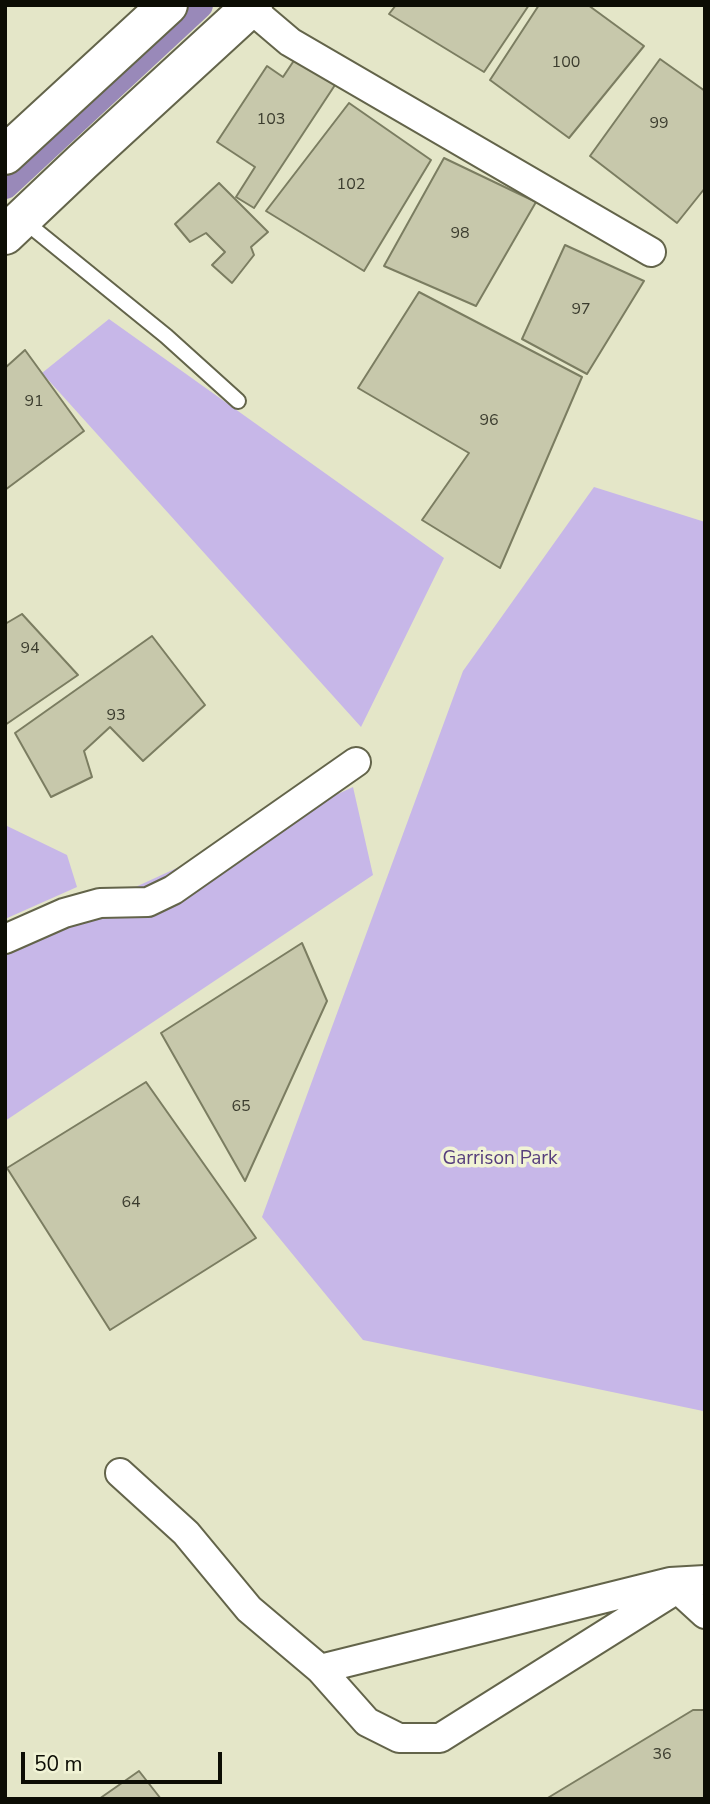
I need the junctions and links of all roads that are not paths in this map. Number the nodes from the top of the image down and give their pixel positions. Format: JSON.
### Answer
{"nodes":[{"id":1,"x":168,"y":5,"type":"edge"},
{"id":2,"x":241,"y":11,"type":"edge"},
{"id":3,"x":5,"y":155,"type":"edge"},
{"id":4,"x":13,"y":228,"type":"edge"},
{"id":5,"x":651,"y":252,"type":"dead end"},
{"id":6,"x":238,"y":401,"type":"dead end"},
{"id":7,"x":356,"y":762,"type":"dead end"},
{"id":8,"x":5,"y":939,"type":"edge"},
{"id":9,"x":120,"y":1473,"type":"dead end"},
{"id":10,"x":705,"y":1580,"type":"edge"},
{"id":11,"x":673,"y":1586,"type":"junction"},
{"id":12,"x":705,"y":1614,"type":"edge"},
{"id":13,"x":320,"y":1669,"type":"junction"}],
"edges":[{"from":1,"to":3,"type":"main road"},
{"from":2,"to":4,"type":"main road"},
{"from":2,"to":5,"type":"street"},
{"from":4,"to":6,"type":"lane"},
{"from":7,"to":8,"type":"street"},
{"from":9,"to":13,"type":"street"},
{"from":10,"to":11,"type":"street"},
{"from":11,"to":12,"type":"street"},
{"from":11,"to":13,"type":"street"},
{"from":11,"to":13,"type":"street"}]}
